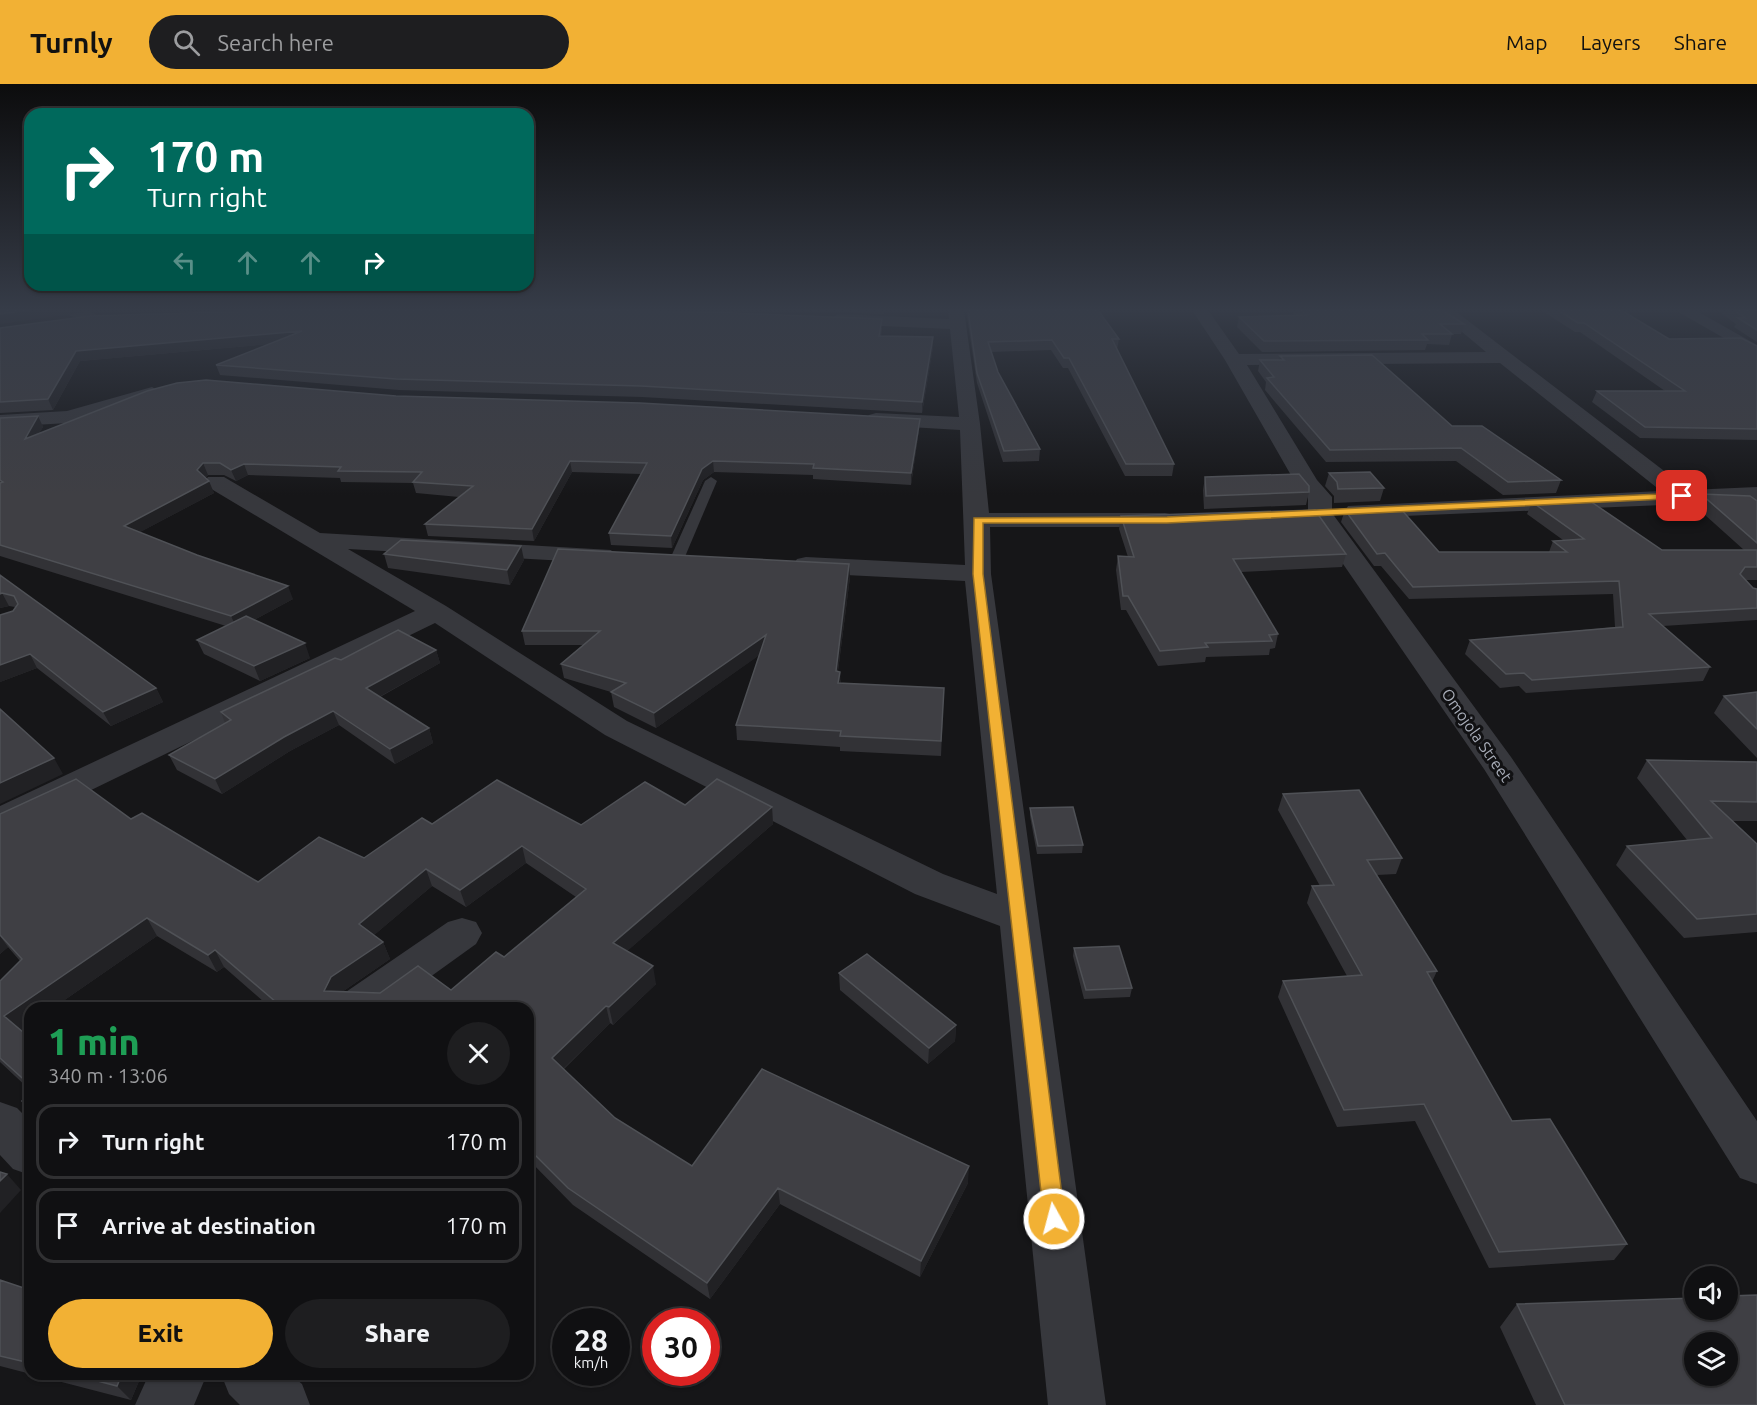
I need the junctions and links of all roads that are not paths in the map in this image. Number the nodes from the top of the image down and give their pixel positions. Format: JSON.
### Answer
{"nodes":[{"id":1,"x":963,"y":372,"type":"edge"},
{"id":2,"x":1241,"y":372,"type":"edge"},
{"id":3,"x":1520,"y":372,"type":"edge"},
{"id":4,"x":168,"y":388,"type":"edge"},
{"id":5,"x":853,"y":417,"type":"edge"},
{"id":6,"x":0,"y":421,"type":"edge"},
{"id":7,"x":970,"y":424,"type":"junction"},
{"id":8,"x":711,"y":481,"type":"edge"},
{"id":9,"x":216,"y":482,"type":"edge"},
{"id":10,"x":1757,"y":494,"type":"edge"},
{"id":11,"x":1682,"y":496,"type":"junction"},
{"id":12,"x":1308,"y":513,"type":"junction"},
{"id":13,"x":1191,"y":519,"type":"edge"},
{"id":14,"x":977,"y":520,"type":"junction"},
{"id":15,"x":315,"y":540,"type":"junction"},
{"id":16,"x":665,"y":558,"type":"joint"},
{"id":17,"x":781,"y":564,"type":"edge"},
{"id":18,"x":978,"y":574,"type":"junction"},
{"id":19,"x":436,"y":612,"type":"junction"},
{"id":20,"x":0,"y":820,"type":"edge"},
{"id":21,"x":1017,"y":917,"type":"junction"},
{"id":22,"x":462,"y":933,"type":"dead end"},
{"id":23,"x":364,"y":1002,"type":"edge"},
{"id":24,"x":0,"y":1123,"type":"edge"},
{"id":25,"x":24,"y":1147,"type":"edge"},
{"id":26,"x":1757,"y":1162,"type":"edge"},
{"id":27,"x":176,"y":1380,"type":"edge"},
{"id":28,"x":255,"y":1380,"type":"edge"},
{"id":29,"x":164,"y":1405,"type":"edge"},
{"id":30,"x":281,"y":1405,"type":"edge"},
{"id":31,"x":1077,"y":1405,"type":"edge"}],
"edges":[{"from":1,"to":7,"type":"street"},
{"from":2,"to":12,"type":"street","name":"Omojola Street"},
{"from":3,"to":11,"type":"street"},
{"from":4,"to":6,"type":"street"},
{"from":5,"to":7,"type":"street"},
{"from":7,"to":14,"type":"street"},
{"from":8,"to":16,"type":"lane"},
{"from":9,"to":15,"type":"street"},
{"from":10,"to":11,"type":"street"},
{"from":11,"to":12,"type":"street"},
{"from":12,"to":26,"type":"street","name":"Omojola Street"},
{"from":13,"to":14,"type":"street"},
{"from":14,"to":18,"type":"street"},
{"from":15,"to":16,"type":"street"},
{"from":15,"to":19,"type":"street"},
{"from":17,"to":18,"type":"street"},
{"from":18,"to":21,"type":"street"},
{"from":19,"to":20,"type":"street"},
{"from":19,"to":21,"type":"street"},
{"from":21,"to":31,"type":"street"},
{"from":22,"to":23,"type":"street"},
{"from":24,"to":25,"type":"street"},
{"from":27,"to":29,"type":"street"},
{"from":28,"to":30,"type":"street"}]}
